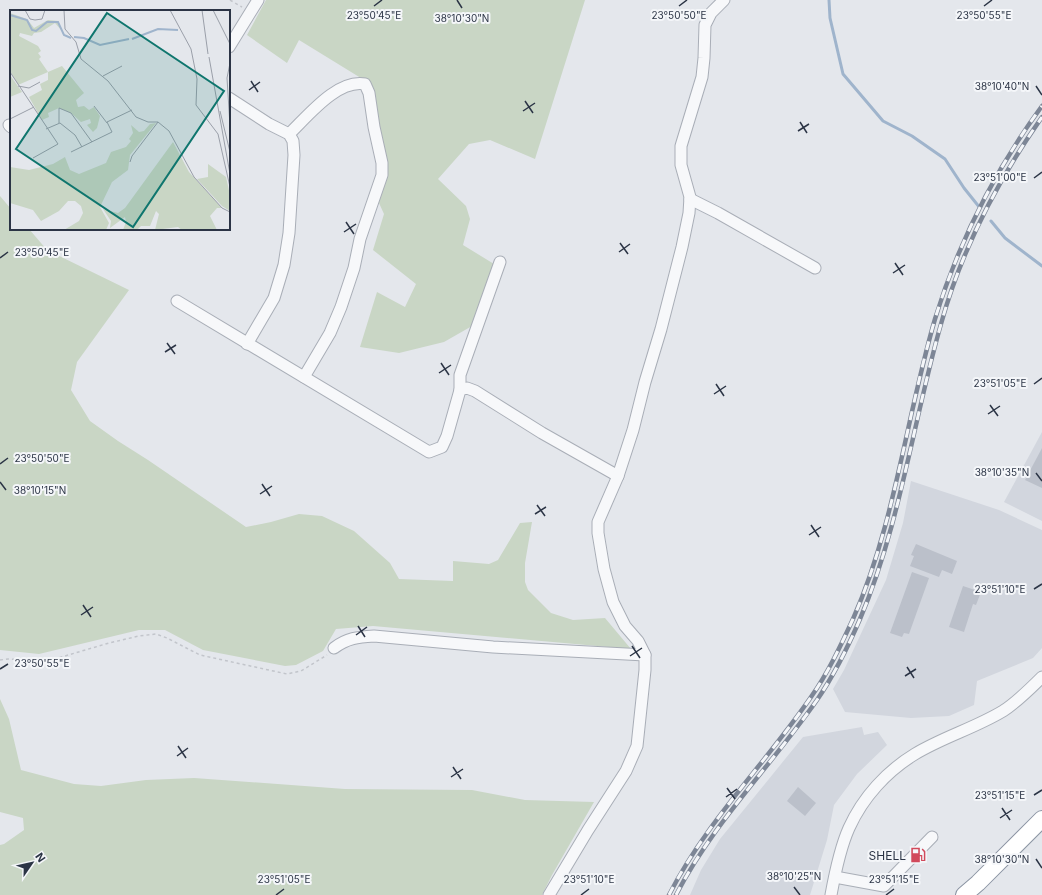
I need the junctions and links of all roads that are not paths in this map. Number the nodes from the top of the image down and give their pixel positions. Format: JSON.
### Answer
{"nodes":[{"id":1,"x":258,"y":0,"type":"edge"},
{"id":2,"x":724,"y":0,"type":"edge"},
{"id":3,"x":230,"y":45,"type":"edge"},
{"id":4,"x":230,"y":99,"type":"edge"},
{"id":5,"x":289,"y":134,"type":"junction"},
{"id":6,"x":690,"y":199,"type":"junction"},
{"id":7,"x":500,"y":262,"type":"dead end"},
{"id":8,"x":815,"y":268,"type":"dead end"},
{"id":9,"x":177,"y":301,"type":"dead end"},
{"id":10,"x":247,"y":344,"type":"junction"},
{"id":11,"x":304,"y":377,"type":"junction"},
{"id":12,"x":460,"y":390,"type":"junction"},
{"id":13,"x":618,"y":476,"type":"junction"},
{"id":14,"x":334,"y":648,"type":"road end"},
{"id":15,"x":645,"y":654,"type":"junction"},
{"id":16,"x":1042,"y":677,"type":"edge"},
{"id":17,"x":1042,"y":819,"type":"edge"},
{"id":18,"x":932,"y":838,"type":"dead end"},
{"id":19,"x":835,"y":877,"type":"junction"},
{"id":20,"x":972,"y":889,"type":"edge"},
{"id":21,"x":549,"y":895,"type":"edge"},
{"id":22,"x":831,"y":895,"type":"edge"},
{"id":23,"x":964,"y":895,"type":"edge"}],
"edges":[{"from":1,"to":3,"type":"street"},
{"from":2,"to":6,"type":"street"},
{"from":4,"to":5,"type":"street"},
{"from":5,"to":10,"type":"street"},
{"from":5,"to":11,"type":"street"},
{"from":6,"to":8,"type":"street"},
{"from":6,"to":13,"type":"street"},
{"from":7,"to":12,"type":"street"},
{"from":9,"to":10,"type":"street"},
{"from":10,"to":11,"type":"street"},
{"from":11,"to":12,"type":"street"},
{"from":12,"to":13,"type":"street"},
{"from":13,"to":15,"type":"street"},
{"from":14,"to":15,"type":"street"},
{"from":15,"to":21,"type":"street"},
{"from":16,"to":19,"type":"street"},
{"from":17,"to":20,"type":"highway"},
{"from":18,"to":19,"type":"street"},
{"from":19,"to":22,"type":"street"},
{"from":20,"to":23,"type":"highway"}]}
